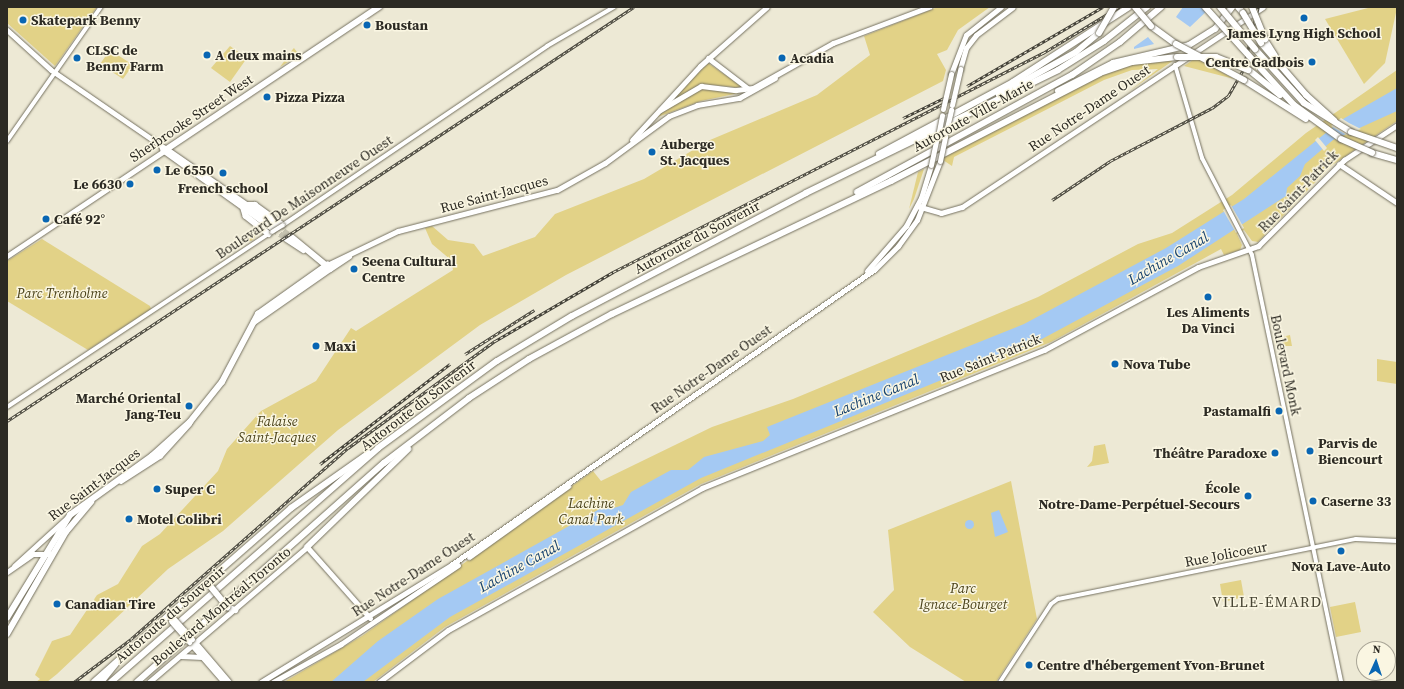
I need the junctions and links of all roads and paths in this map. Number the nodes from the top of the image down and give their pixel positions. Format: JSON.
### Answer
{"nodes":[{"id":1,"x":101,"y":7,"type":"edge"},
{"id":2,"x":379,"y":7,"type":"edge"},
{"id":3,"x":614,"y":7,"type":"edge"},
{"id":4,"x":767,"y":7,"type":"edge"},
{"id":5,"x":929,"y":7,"type":"edge"},
{"id":6,"x":1001,"y":7,"type":"edge"},
{"id":7,"x":1013,"y":7,"type":"edge"},
{"id":8,"x":1114,"y":7,"type":"edge"},
{"id":9,"x":1129,"y":7,"type":"edge"},
{"id":10,"x":1135,"y":7,"type":"edge"},
{"id":11,"x":1147,"y":7,"type":"edge"},
{"id":12,"x":1161,"y":7,"type":"edge"},
{"id":13,"x":1205,"y":7,"type":"edge"},
{"id":14,"x":1220,"y":7,"type":"edge"},
{"id":15,"x":1232,"y":7,"type":"edge"},
{"id":16,"x":1238,"y":7,"type":"edge"},
{"id":17,"x":1252,"y":7,"type":"edge"},
{"id":18,"x":1263,"y":7,"type":"edge"},
{"id":19,"x":7,"y":30,"type":"edge"},
{"id":20,"x":1263,"y":42,"type":"junction"},
{"id":21,"x":708,"y":58,"type":"junction"},
{"id":22,"x":1176,"y":65,"type":"junction"},
{"id":23,"x":55,"y":72,"type":"junction"},
{"id":24,"x":750,"y":91,"type":"junction"},
{"id":25,"x":1310,"y":103,"type":"junction"},
{"id":26,"x":1294,"y":105,"type":"junction"},
{"id":27,"x":660,"y":110,"type":"junction"},
{"id":28,"x":1022,"y":113,"type":"junction"},
{"id":29,"x":1300,"y":113,"type":"junction"},
{"id":30,"x":963,"y":116,"type":"junction"},
{"id":31,"x":1397,"y":125,"type":"edge"},
{"id":32,"x":7,"y":142,"type":"edge"},
{"id":33,"x":630,"y":143,"type":"junction"},
{"id":34,"x":164,"y":149,"type":"junction"},
{"id":35,"x":1397,"y":149,"type":"edge"},
{"id":36,"x":1397,"y":160,"type":"edge"},
{"id":37,"x":1340,"y":164,"type":"junction"},
{"id":38,"x":860,"y":167,"type":"junction"},
{"id":39,"x":1397,"y":204,"type":"edge"},
{"id":40,"x":917,"y":206,"type":"junction"},
{"id":41,"x":245,"y":207,"type":"junction"},
{"id":42,"x":781,"y":207,"type":"joint"},
{"id":43,"x":924,"y":209,"type":"junction"},
{"id":44,"x":275,"y":229,"type":"junction"},
{"id":45,"x":786,"y":229,"type":"junction"},
{"id":46,"x":289,"y":238,"type":"tunnel mouth"},
{"id":47,"x":1250,"y":250,"type":"junction"},
{"id":48,"x":7,"y":256,"type":"edge"},
{"id":49,"x":327,"y":269,"type":"junction"},
{"id":50,"x":861,"y":278,"type":"junction"},
{"id":51,"x":7,"y":407,"type":"edge"},
{"id":52,"x":439,"y":420,"type":"junction"},
{"id":53,"x":383,"y":444,"type":"junction"},
{"id":54,"x":574,"y":480,"type":"junction"},
{"id":55,"x":73,"y":517,"type":"junction"},
{"id":56,"x":1397,"y":542,"type":"edge"},
{"id":57,"x":307,"y":547,"type":"junction"},
{"id":58,"x":1313,"y":548,"type":"junction"},
{"id":59,"x":45,"y":553,"type":"junction"},
{"id":60,"x":53,"y":554,"type":"junction"},
{"id":61,"x":14,"y":566,"type":"junction"},
{"id":62,"x":7,"y":572,"type":"edge"},
{"id":63,"x":212,"y":576,"type":"junction"},
{"id":64,"x":22,"y":592,"type":"junction"},
{"id":65,"x":20,"y":610,"type":"junction"},
{"id":66,"x":235,"y":610,"type":"junction"},
{"id":67,"x":369,"y":617,"type":"junction"},
{"id":68,"x":7,"y":618,"type":"edge"},
{"id":69,"x":171,"y":618,"type":"junction"},
{"id":70,"x":374,"y":622,"type":"junction"},
{"id":71,"x":9,"y":626,"type":"edge"},
{"id":72,"x":7,"y":634,"type":"edge"},
{"id":73,"x":194,"y":645,"type":"junction"},
{"id":74,"x":181,"y":656,"type":"junction"},
{"id":75,"x":202,"y":657,"type":"junction"},
{"id":76,"x":118,"y":661,"type":"junction"},
{"id":77,"x":94,"y":682,"type":"edge"},
{"id":78,"x":101,"y":682,"type":"edge"},
{"id":79,"x":111,"y":682,"type":"edge"},
{"id":80,"x":137,"y":682,"type":"edge"},
{"id":81,"x":149,"y":682,"type":"edge"},
{"id":82,"x":224,"y":682,"type":"edge"},
{"id":83,"x":229,"y":682,"type":"edge"},
{"id":84,"x":261,"y":682,"type":"edge"},
{"id":85,"x":273,"y":682,"type":"edge"},
{"id":86,"x":378,"y":682,"type":"edge"},
{"id":87,"x":1000,"y":682,"type":"edge"},
{"id":88,"x":1342,"y":682,"type":"edge"}],
"edges":[{"from":1,"to":23,"type":"street"},
{"from":2,"to":34,"type":"main road","name":"Sherbrooke Street West"},
{"from":3,"to":44,"type":"street","name":"Boulevard De Maisonneuve Ouest"},
{"from":4,"to":21,"type":"main road","name":"Rue Saint-Jacques"},
{"from":5,"to":24,"type":"main road","name":"Rue Saint-Jacques"},
{"from":6,"to":40,"type":"main road","bridge":true},
{"from":7,"to":43,"type":"main road","bridge":true},
{"from":8,"to":30,"type":"highway","bridge":true},
{"from":9,"to":38,"type":"highway"},
{"from":10,"to":29,"type":"highway","bridge":true},
{"from":11,"to":30,"type":"highway","name":"Autoroute Ville-Marie"},
{"from":12,"to":45,"type":"highway","name":"Autoroute Ville-Marie"},
{"from":13,"to":26,"type":"highway","bridge":true},
{"from":14,"to":25,"type":"highway","bridge":true},
{"from":15,"to":28,"type":"highway"},
{"from":16,"to":20,"type":"highway","bridge":true},
{"from":17,"to":20,"type":"highway","bridge":true},
{"from":18,"to":22,"type":"main road","name":"Rue Notre-Dame Ouest"},
{"from":19,"to":23,"type":"main road"},
{"from":20,"to":25,"type":"highway"},
{"from":21,"to":24,"type":"main road"},
{"from":21,"to":27,"type":"main road","name":"Rue Saint-Jacques"},
{"from":22,"to":43,"type":"main road","name":"Rue Notre-Dame Ouest"},
{"from":22,"to":47,"type":"street","name":"Boulevard Monk"},
{"from":23,"to":32,"type":"street"},
{"from":23,"to":34,"type":"main road"},
{"from":24,"to":27,"type":"main road","name":"Rue Saint-Jacques"},
{"from":24,"to":33,"type":"main road","name":"Rue Saint-Jacques"},
{"from":25,"to":35,"type":"highway","bridge":true},
{"from":26,"to":28,"type":"highway","bridge":true},
{"from":26,"to":29,"type":"highway"},
{"from":27,"to":33,"type":"main road","name":"Rue Saint-Jacques"},
{"from":28,"to":45,"type":"highway"},
{"from":29,"to":36,"type":"highway","bridge":true},
{"from":30,"to":38,"type":"highway","name":"Autoroute Ville-Marie"},
{"from":31,"to":37,"type":"main road","name":"Rue Saint-Patrick"},
{"from":33,"to":49,"type":"main road","name":"Rue Saint-Jacques"},
{"from":34,"to":41,"type":"main road"},
{"from":34,"to":48,"type":"main road","name":"Sherbrooke Street West"},
{"from":37,"to":39,"type":"main road"},
{"from":37,"to":47,"type":"main road","name":"Rue Saint-Patrick"},
{"from":38,"to":42,"type":"highway","name":"Autoroute Ville-Marie"},
{"from":40,"to":43,"type":"main road","name":"Rue Notre-Dame Ouest"},
{"from":40,"to":50,"type":"main road","name":"Rue Notre-Dame Ouest"},
{"from":41,"to":44,"type":"main road"},
{"from":41,"to":44,"type":"main road"},
{"from":42,"to":53,"type":"highway","name":"Autoroute du Souvenir"},
{"from":43,"to":50,"type":"main road","name":"Rue Notre-Dame Ouest"},
{"from":44,"to":51,"type":"street","name":"Boulevard De Maisonneuve Ouest"},
{"from":45,"to":52,"type":"highway","name":"Autoroute du Souvenir"},
{"from":46,"to":49,"type":"main road"},
{"from":47,"to":58,"type":"street","name":"Boulevard Monk"},
{"from":47,"to":86,"type":"main road","name":"Rue Saint-Patrick"},
{"from":49,"to":55,"type":"main road","name":"Rue Saint-Jacques"},
{"from":50,"to":54,"type":"main road","name":"Rue Notre-Dame Ouest"},
{"from":52,"to":57,"type":"highway"},
{"from":52,"to":80,"type":"highway","name":"Autoroute du Souvenir"},
{"from":53,"to":63,"type":"highway"},
{"from":53,"to":79,"type":"highway","name":"Autoroute du Souvenir"},
{"from":54,"to":67,"type":"main road","name":"Rue Notre-Dame Ouest"},
{"from":54,"to":70,"type":"main road","name":"Rue Notre-Dame Ouest"},
{"from":55,"to":59,"type":"main road"},
{"from":55,"to":60,"type":"main road"},
{"from":55,"to":61,"type":"main road","name":"Rue Saint-Jacques"},
{"from":56,"to":58,"type":"street","name":"Rue Jolicoeur"},
{"from":57,"to":66,"type":"main road","name":"Boulevard Montréal-Toronto"},
{"from":57,"to":67,"type":"main road"},
{"from":58,"to":87,"type":"street","name":"Rue Jolicoeur"},
{"from":58,"to":88,"type":"street","name":"Boulevard Monk"},
{"from":59,"to":60,"type":"main road","name":"Rue Saint-Jacques"},
{"from":59,"to":61,"type":"main road","name":"Rue Saint-Jacques"},
{"from":59,"to":64,"type":"main road"},
{"from":60,"to":65,"type":"main road"},
{"from":61,"to":62,"type":"main road","name":"Rue Saint-Jacques"},
{"from":63,"to":66,"type":"highway","bridge":true},
{"from":63,"to":69,"type":"highway"},
{"from":64,"to":65,"type":"main road"},
{"from":64,"to":68,"type":"main road"},
{"from":65,"to":71,"type":"main road"},
{"from":66,"to":73,"type":"main road","name":"Boulevard Montréal-Toronto"},
{"from":67,"to":70,"type":"main road"},
{"from":67,"to":84,"type":"main road","name":"Rue Notre-Dame Ouest"},
{"from":69,"to":73,"type":"main road","bridge":true},
{"from":69,"to":76,"type":"main road","name":"Boulevard Montréal-Toronto"},
{"from":70,"to":85,"type":"main road","name":"Rue Notre-Dame Ouest"},
{"from":71,"to":72,"type":"main road"},
{"from":73,"to":74,"type":"main road","name":"Boulevard Montréal-Toronto"},
{"from":73,"to":75,"type":"main road"},
{"from":73,"to":83,"type":"main road"},
{"from":74,"to":75,"type":"main road"},
{"from":74,"to":81,"type":"main road","name":"Boulevard Montréal-Toronto"},
{"from":75,"to":82,"type":"main road"},
{"from":76,"to":77,"type":"main road","name":"Boulevard Montréal-Toronto"},
{"from":76,"to":78,"type":"highway"}]}
